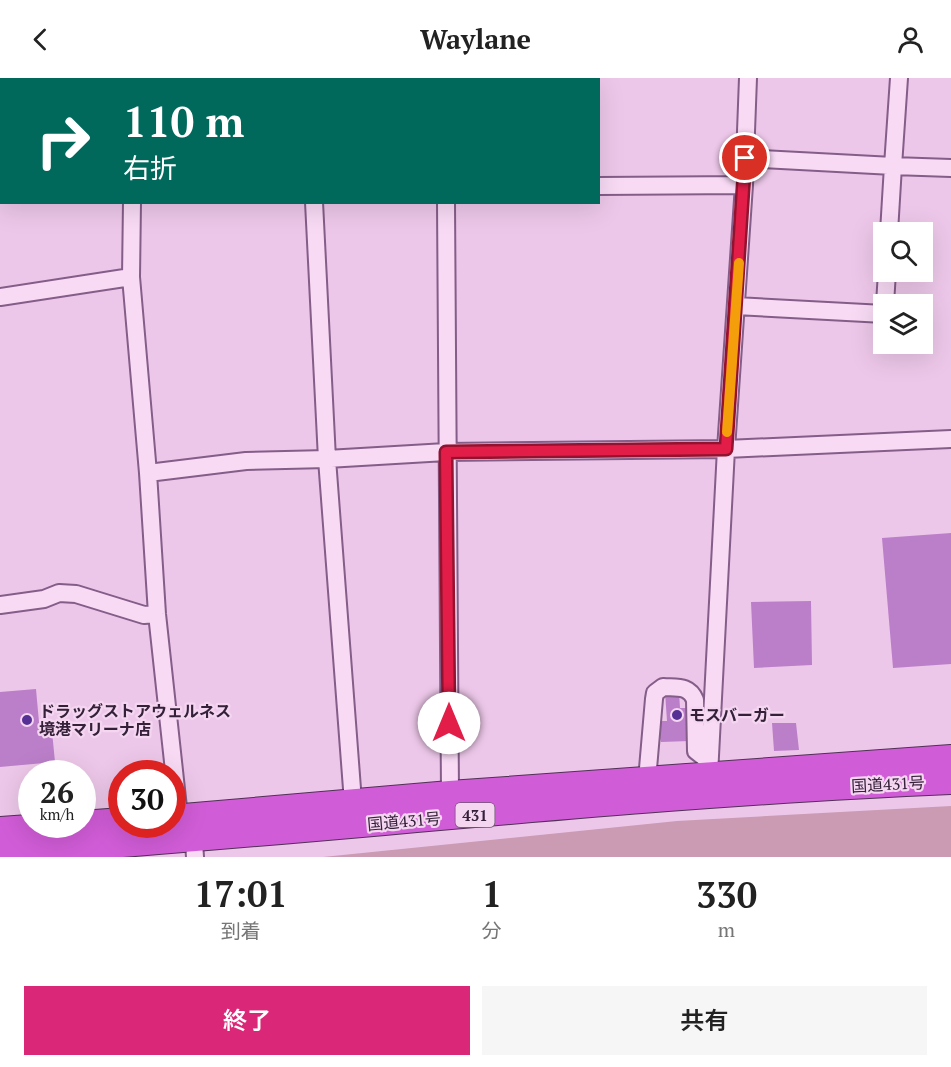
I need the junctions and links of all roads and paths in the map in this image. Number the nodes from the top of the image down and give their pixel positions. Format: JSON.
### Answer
{"nodes":[{"id":1,"x":748,"y":78,"type":"edge"},
{"id":2,"x":899,"y":78,"type":"edge"},
{"id":3,"x":745,"y":158,"type":"junction"},
{"id":4,"x":893,"y":166,"type":"junction"},
{"id":5,"x":951,"y":168,"type":"edge"},
{"id":6,"x":744,"y":185,"type":"junction"},
{"id":7,"x":600,"y":186,"type":"edge"},
{"id":8,"x":132,"y":204,"type":"edge"},
{"id":9,"x":314,"y":204,"type":"edge"},
{"id":10,"x":446,"y":204,"type":"edge"},
{"id":11,"x":890,"y":222,"type":"edge"},
{"id":12,"x":131,"y":277,"type":"junction"},
{"id":13,"x":0,"y":297,"type":"edge"},
{"id":14,"x":736,"y":306,"type":"junction"},
{"id":15,"x":873,"y":313,"type":"edge"},
{"id":16,"x":951,"y":439,"type":"edge"},
{"id":17,"x":726,"y":449,"type":"junction"},
{"id":18,"x":446,"y":452,"type":"junction"},
{"id":19,"x":327,"y":459,"type":"junction"},
{"id":20,"x":148,"y":473,"type":"junction"},
{"id":21,"x":0,"y":605,"type":"edge"},
{"id":22,"x":157,"y":614,"type":"junction"},
{"id":23,"x":951,"y":758,"type":"edge"},
{"id":24,"x":177,"y":760,"type":"edge"},
{"id":25,"x":709,"y":768,"type":"junction"},
{"id":26,"x":647,"y":780,"type":"junction"},
{"id":27,"x":951,"y":781,"type":"edge"},
{"id":28,"x":450,"y":794,"type":"junction"},
{"id":29,"x":353,"y":802,"type":"junction"},
{"id":30,"x":18,"y":829,"type":"edge"},
{"id":31,"x":0,"y":830,"type":"edge"},
{"id":32,"x":186,"y":831,"type":"edge"},
{"id":33,"x":127,"y":838,"type":"edge"},
{"id":34,"x":0,"y":853,"type":"edge"}],
"edges":[{"from":1,"to":3,"type":"street"},
{"from":2,"to":4,"type":"street"},
{"from":3,"to":4,"type":"street"},
{"from":3,"to":6,"type":"street"},
{"from":4,"to":5,"type":"street"},
{"from":4,"to":11,"type":"street"},
{"from":6,"to":7,"type":"street"},
{"from":6,"to":14,"type":"street"},
{"from":8,"to":12,"type":"street"},
{"from":9,"to":19,"type":"street"},
{"from":10,"to":18,"type":"street"},
{"from":12,"to":13,"type":"street"},
{"from":12,"to":20,"type":"street"},
{"from":14,"to":15,"type":"street"},
{"from":14,"to":17,"type":"street"},
{"from":16,"to":17,"type":"street"},
{"from":17,"to":18,"type":"street"},
{"from":17,"to":25,"type":"street"},
{"from":18,"to":19,"type":"street"},
{"from":18,"to":28,"type":"street"},
{"from":19,"to":20,"type":"street"},
{"from":19,"to":29,"type":"street"},
{"from":20,"to":22,"type":"street"},
{"from":21,"to":22,"type":"street"},
{"from":22,"to":24,"type":"street"},
{"from":23,"to":25,"type":"highway","name":"国道431号","number":"431"},
{"from":25,"to":26,"type":"highway","name":"国道431号","number":"431"},
{"from":25,"to":26,"type":"street"},
{"from":26,"to":28,"type":"highway","name":"国道431号","number":"431"},
{"from":27,"to":32,"type":"highway","name":"国道431号","number":"431"},
{"from":28,"to":29,"type":"highway","name":"国道431号","number":"431"},
{"from":29,"to":32,"type":"highway","name":"国道431号","number":"431"},
{"from":30,"to":31,"type":"highway"},
{"from":33,"to":34,"type":"highway","name":"国道431号","number":"431"}]}
